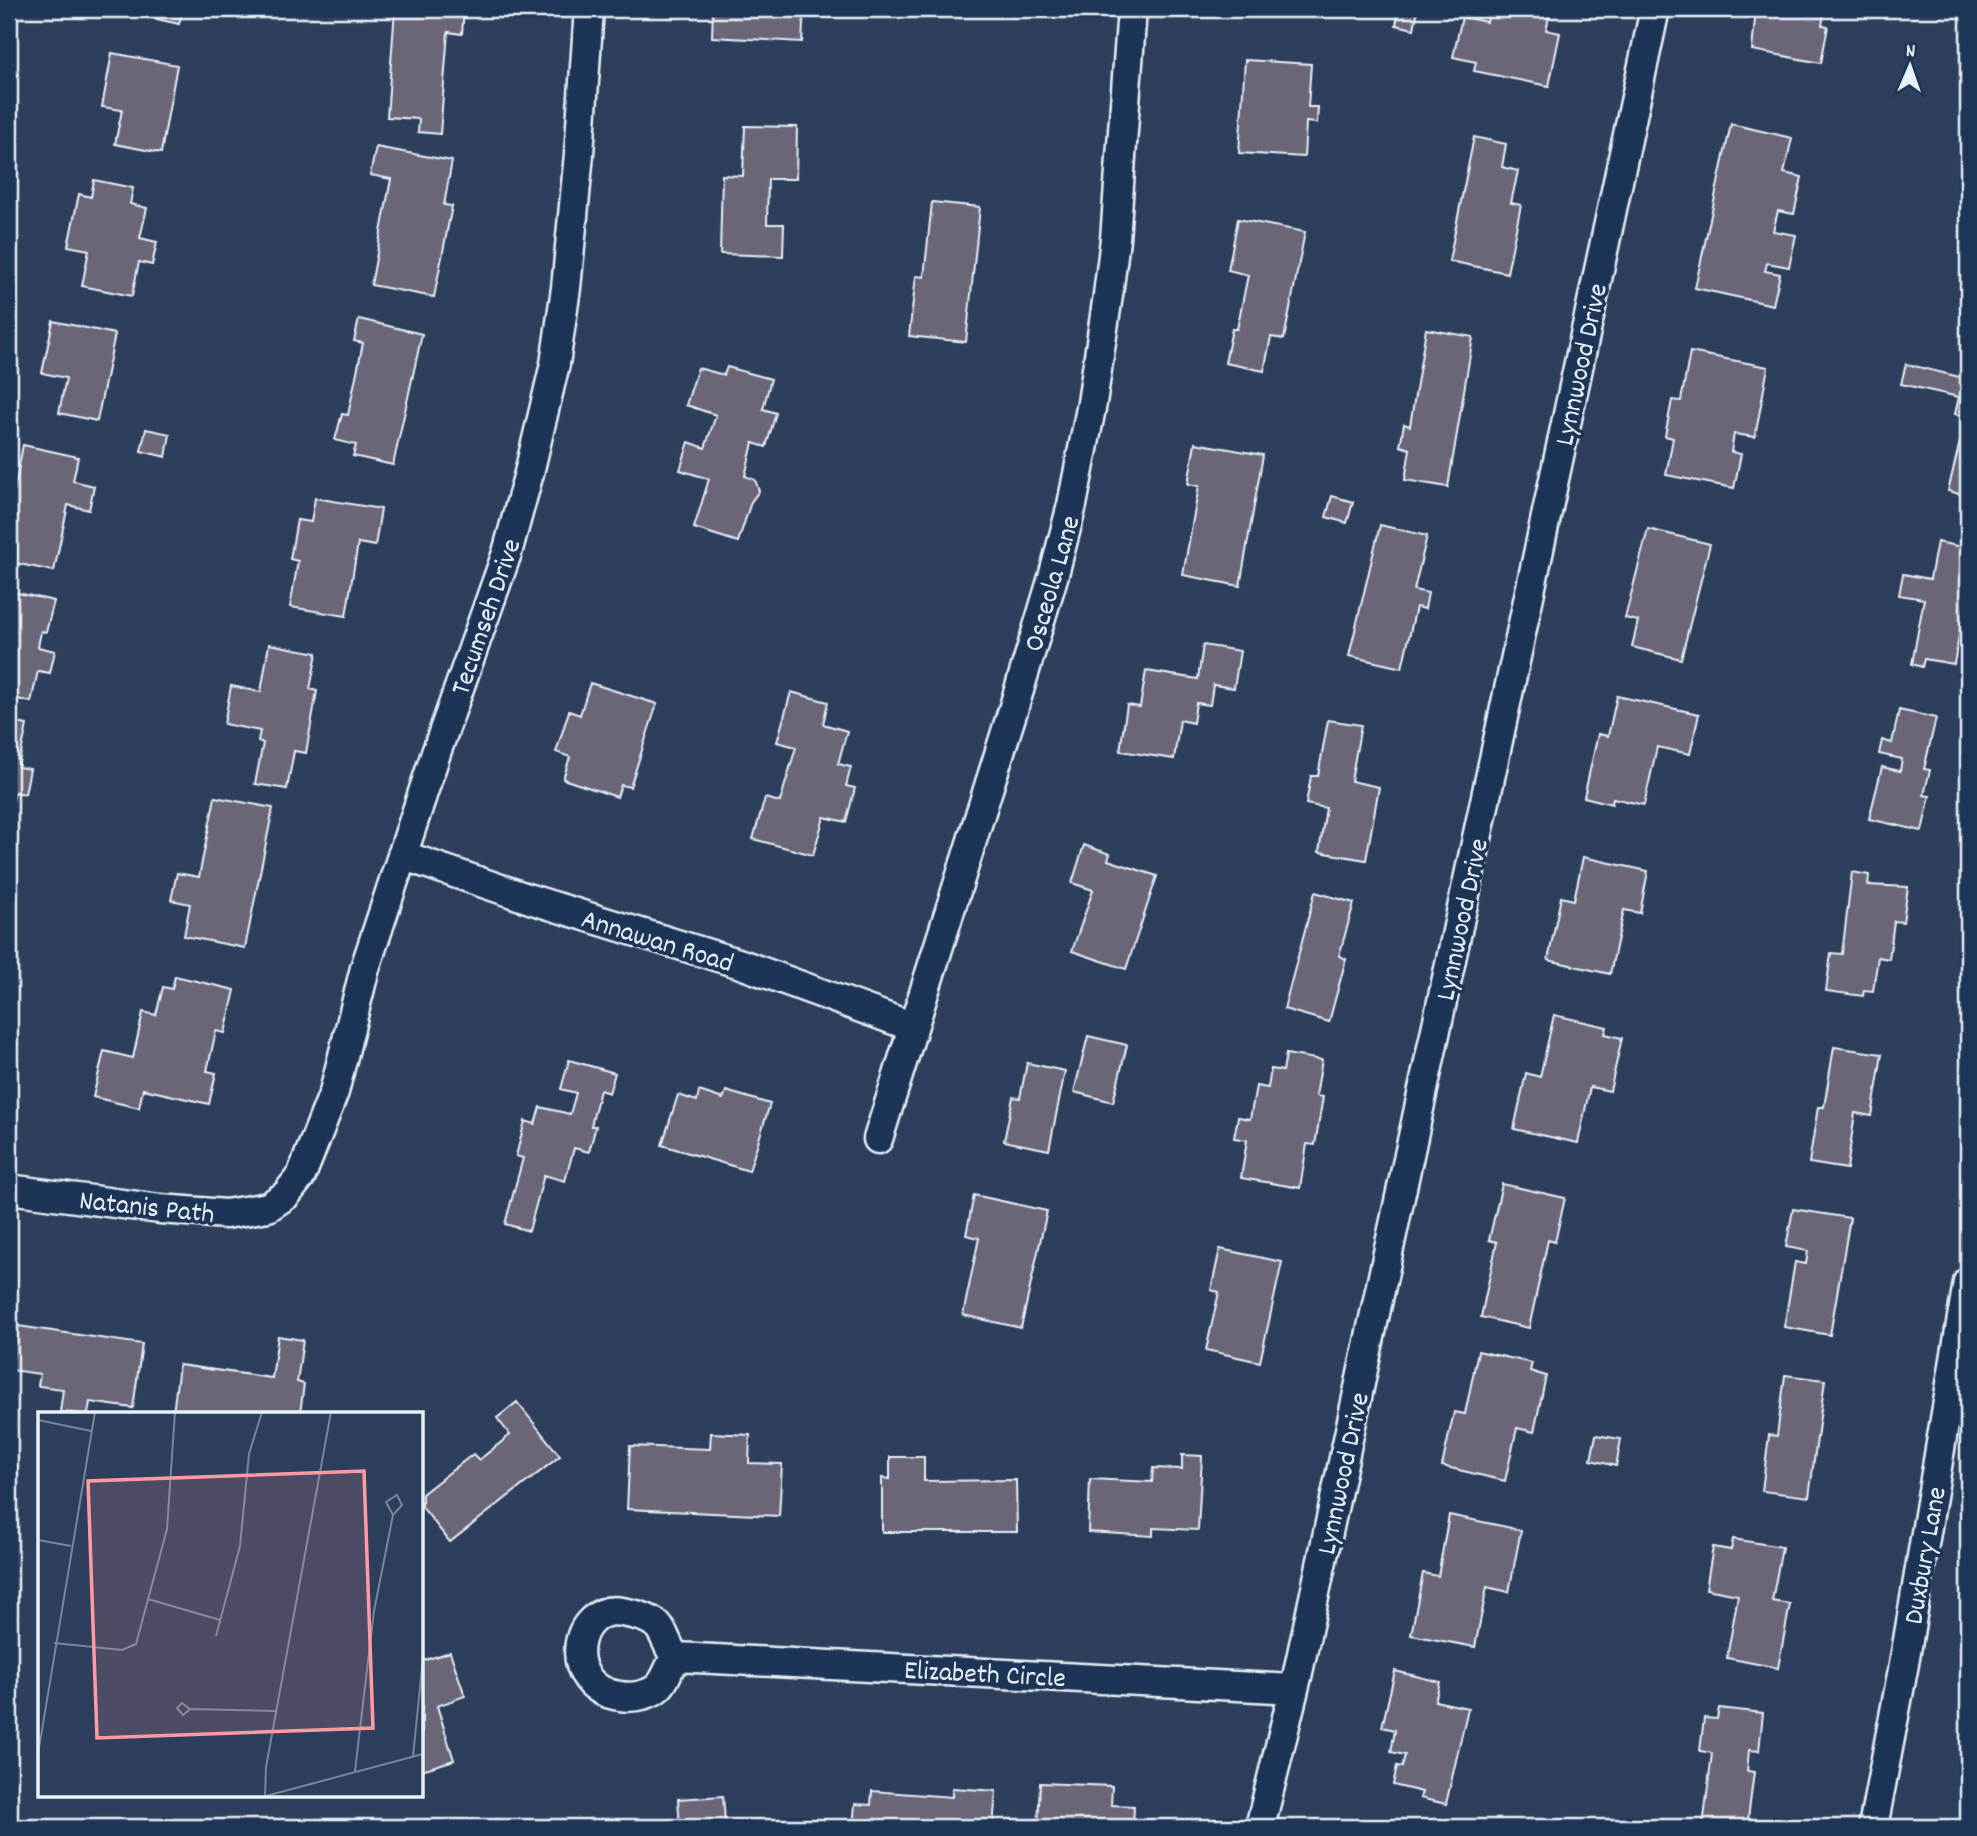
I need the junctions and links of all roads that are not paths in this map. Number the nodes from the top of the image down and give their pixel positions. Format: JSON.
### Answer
{"nodes":[{"id":1,"x":589,"y":9,"type":"edge"},
{"id":2,"x":1132,"y":9,"type":"edge"},
{"id":3,"x":1655,"y":9,"type":"edge"},
{"id":4,"x":402,"y":855,"type":"junction"},
{"id":5,"x":913,"y":1027,"type":"junction"},
{"id":6,"x":878,"y":1139,"type":"dead end"},
{"id":7,"x":9,"y":1189,"type":"edge"},
{"id":8,"x":282,"y":1197,"type":"joint"},
{"id":9,"x":1968,"y":1282,"type":"edge"},
{"id":10,"x":676,"y":1657,"type":"dead end"},
{"id":11,"x":1294,"y":1689,"type":"junction"},
{"id":12,"x":1260,"y":1827,"type":"edge"},
{"id":13,"x":1873,"y":1827,"type":"edge"}],
"edges":[{"from":1,"to":4,"type":"street","name":"Tecumseh Drive"},
{"from":2,"to":5,"type":"street","name":"Osceola Lane"},
{"from":3,"to":11,"type":"street","name":"Lynnwood Drive"},
{"from":4,"to":5,"type":"street","name":"Annawan Road"},
{"from":4,"to":8,"type":"street","name":"Tecumseh Drive"},
{"from":5,"to":6,"type":"street","name":"Osceola Lane"},
{"from":7,"to":8,"type":"street","name":"Natanis Path"},
{"from":9,"to":13,"type":"street","name":"Duxbury Lane"},
{"from":10,"to":11,"type":"street","name":"Elizabeth Circle"},
{"from":11,"to":12,"type":"street","name":"Lynnwood Drive"}]}
